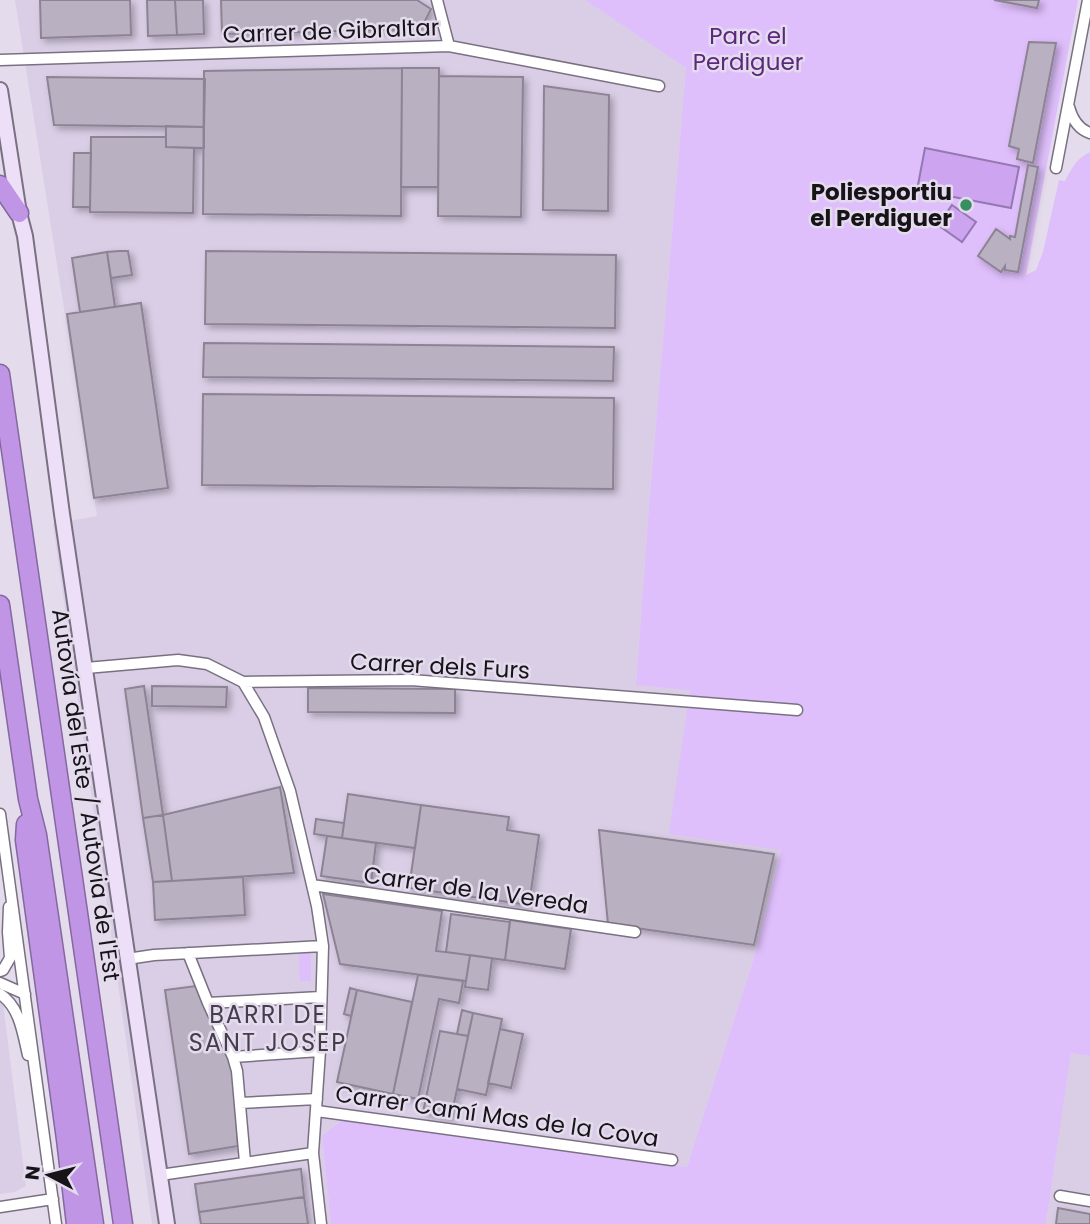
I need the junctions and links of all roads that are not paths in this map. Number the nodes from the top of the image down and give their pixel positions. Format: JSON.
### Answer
{"nodes":[{"id":1,"x":436,"y":0,"type":"edge"},
{"id":2,"x":1088,"y":0,"type":"edge"},
{"id":3,"x":449,"y":46,"type":"junction"},
{"id":4,"x":0,"y":60,"type":"edge"},
{"id":5,"x":659,"y":86,"type":"dead end"},
{"id":6,"x":0,"y":90,"type":"edge"},
{"id":7,"x":1068,"y":103,"type":"junction"},
{"id":8,"x":1090,"y":133,"type":"edge"},
{"id":9,"x":1056,"y":168,"type":"dead end"},
{"id":10,"x":0,"y":184,"type":"edge"},
{"id":11,"x":19,"y":213,"type":"junction"},
{"id":12,"x":0,"y":374,"type":"edge"},
{"id":13,"x":0,"y":605,"type":"edge"},
{"id":14,"x":86,"y":668,"type":"junction"},
{"id":15,"x":243,"y":682,"type":"junction"},
{"id":16,"x":797,"y":710,"type":"dead end"},
{"id":17,"x":28,"y":799,"type":"junction"},
{"id":18,"x":0,"y":814,"type":"edge"},
{"id":19,"x":9,"y":878,"type":"junction"},
{"id":20,"x":312,"y":885,"type":"junction"},
{"id":21,"x":635,"y":932,"type":"dead end"},
{"id":22,"x":323,"y":946,"type":"junction"},
{"id":23,"x":188,"y":953,"type":"junction"},
{"id":24,"x":127,"y":960,"type":"junction"},
{"id":25,"x":0,"y":971,"type":"edge"},
{"id":26,"x":0,"y":983,"type":"edge"},
{"id":27,"x":0,"y":994,"type":"edge"},
{"id":28,"x":26,"y":994,"type":"junction"},
{"id":29,"x":321,"y":997,"type":"junction"},
{"id":30,"x":208,"y":1003,"type":"junction"},
{"id":31,"x":320,"y":1051,"type":"junction"},
{"id":32,"x":233,"y":1057,"type":"junction"},
{"id":33,"x":317,"y":1099,"type":"junction"},
{"id":34,"x":240,"y":1103,"type":"junction"},
{"id":35,"x":317,"y":1111,"type":"junction"},
{"id":36,"x":42,"y":1117,"type":"junction"},
{"id":37,"x":313,"y":1153,"type":"junction"},
{"id":38,"x":672,"y":1160,"type":"dead end"},
{"id":39,"x":245,"y":1162,"type":"junction"},
{"id":40,"x":160,"y":1175,"type":"junction"},
{"id":41,"x":1060,"y":1196,"type":"dead end"},
{"id":42,"x":53,"y":1199,"type":"junction"},
{"id":43,"x":1090,"y":1201,"type":"edge"},
{"id":44,"x":0,"y":1207,"type":"edge"},
{"id":45,"x":56,"y":1224,"type":"edge"},
{"id":46,"x":76,"y":1224,"type":"edge"},
{"id":47,"x":94,"y":1224,"type":"edge"},
{"id":48,"x":123,"y":1224,"type":"edge"},
{"id":49,"x":167,"y":1224,"type":"edge"},
{"id":50,"x":321,"y":1224,"type":"edge"}],
"edges":[{"from":1,"to":3,"type":"street"},
{"from":2,"to":7,"type":"street"},
{"from":3,"to":4,"type":"street","name":"Carrer de Gibraltar"},
{"from":3,"to":5,"type":"street","name":"Carrer de Gibraltar"},
{"from":6,"to":11,"type":"street"},
{"from":7,"to":8,"type":"street"},
{"from":7,"to":9,"type":"street"},
{"from":10,"to":11,"type":"highway"},
{"from":11,"to":14,"type":"street"},
{"from":12,"to":48,"type":"highway","name":"Autovía del Este / Autovia de l'Est"},
{"from":13,"to":17,"type":"highway"},
{"from":14,"to":15,"type":"street","name":"Carrer dels Furs"},
{"from":14,"to":24,"type":"street"},
{"from":15,"to":16,"type":"street","name":"Carrer dels Furs"},
{"from":15,"to":20,"type":"street"},
{"from":17,"to":46,"type":"highway"},
{"from":17,"to":47,"type":"highway"},
{"from":18,"to":19,"type":"street"},
{"from":19,"to":25,"type":"street"},
{"from":19,"to":28,"type":"street"},
{"from":20,"to":21,"type":"street","name":"Carrer de la Vereda"},
{"from":20,"to":22,"type":"street"},
{"from":22,"to":23,"type":"street"},
{"from":22,"to":29,"type":"street"},
{"from":23,"to":24,"type":"street"},
{"from":23,"to":30,"type":"street"},
{"from":24,"to":40,"type":"street"},
{"from":26,"to":28,"type":"street"},
{"from":27,"to":36,"type":"street"},
{"from":28,"to":36,"type":"street"},
{"from":29,"to":30,"type":"street"},
{"from":29,"to":31,"type":"street"},
{"from":30,"to":32,"type":"street"},
{"from":31,"to":32,"type":"street"},
{"from":31,"to":33,"type":"street"},
{"from":32,"to":34,"type":"street"},
{"from":33,"to":34,"type":"street"},
{"from":33,"to":35,"type":"street"},
{"from":34,"to":39,"type":"street"},
{"from":35,"to":37,"type":"street"},
{"from":35,"to":38,"type":"street","name":"Carrer Camí Mas de la Cova"},
{"from":36,"to":42,"type":"street"},
{"from":37,"to":39,"type":"street"},
{"from":37,"to":50,"type":"street"},
{"from":39,"to":40,"type":"street"},
{"from":40,"to":49,"type":"street"},
{"from":41,"to":43,"type":"street"},
{"from":42,"to":44,"type":"street"},
{"from":42,"to":45,"type":"street"}]}
